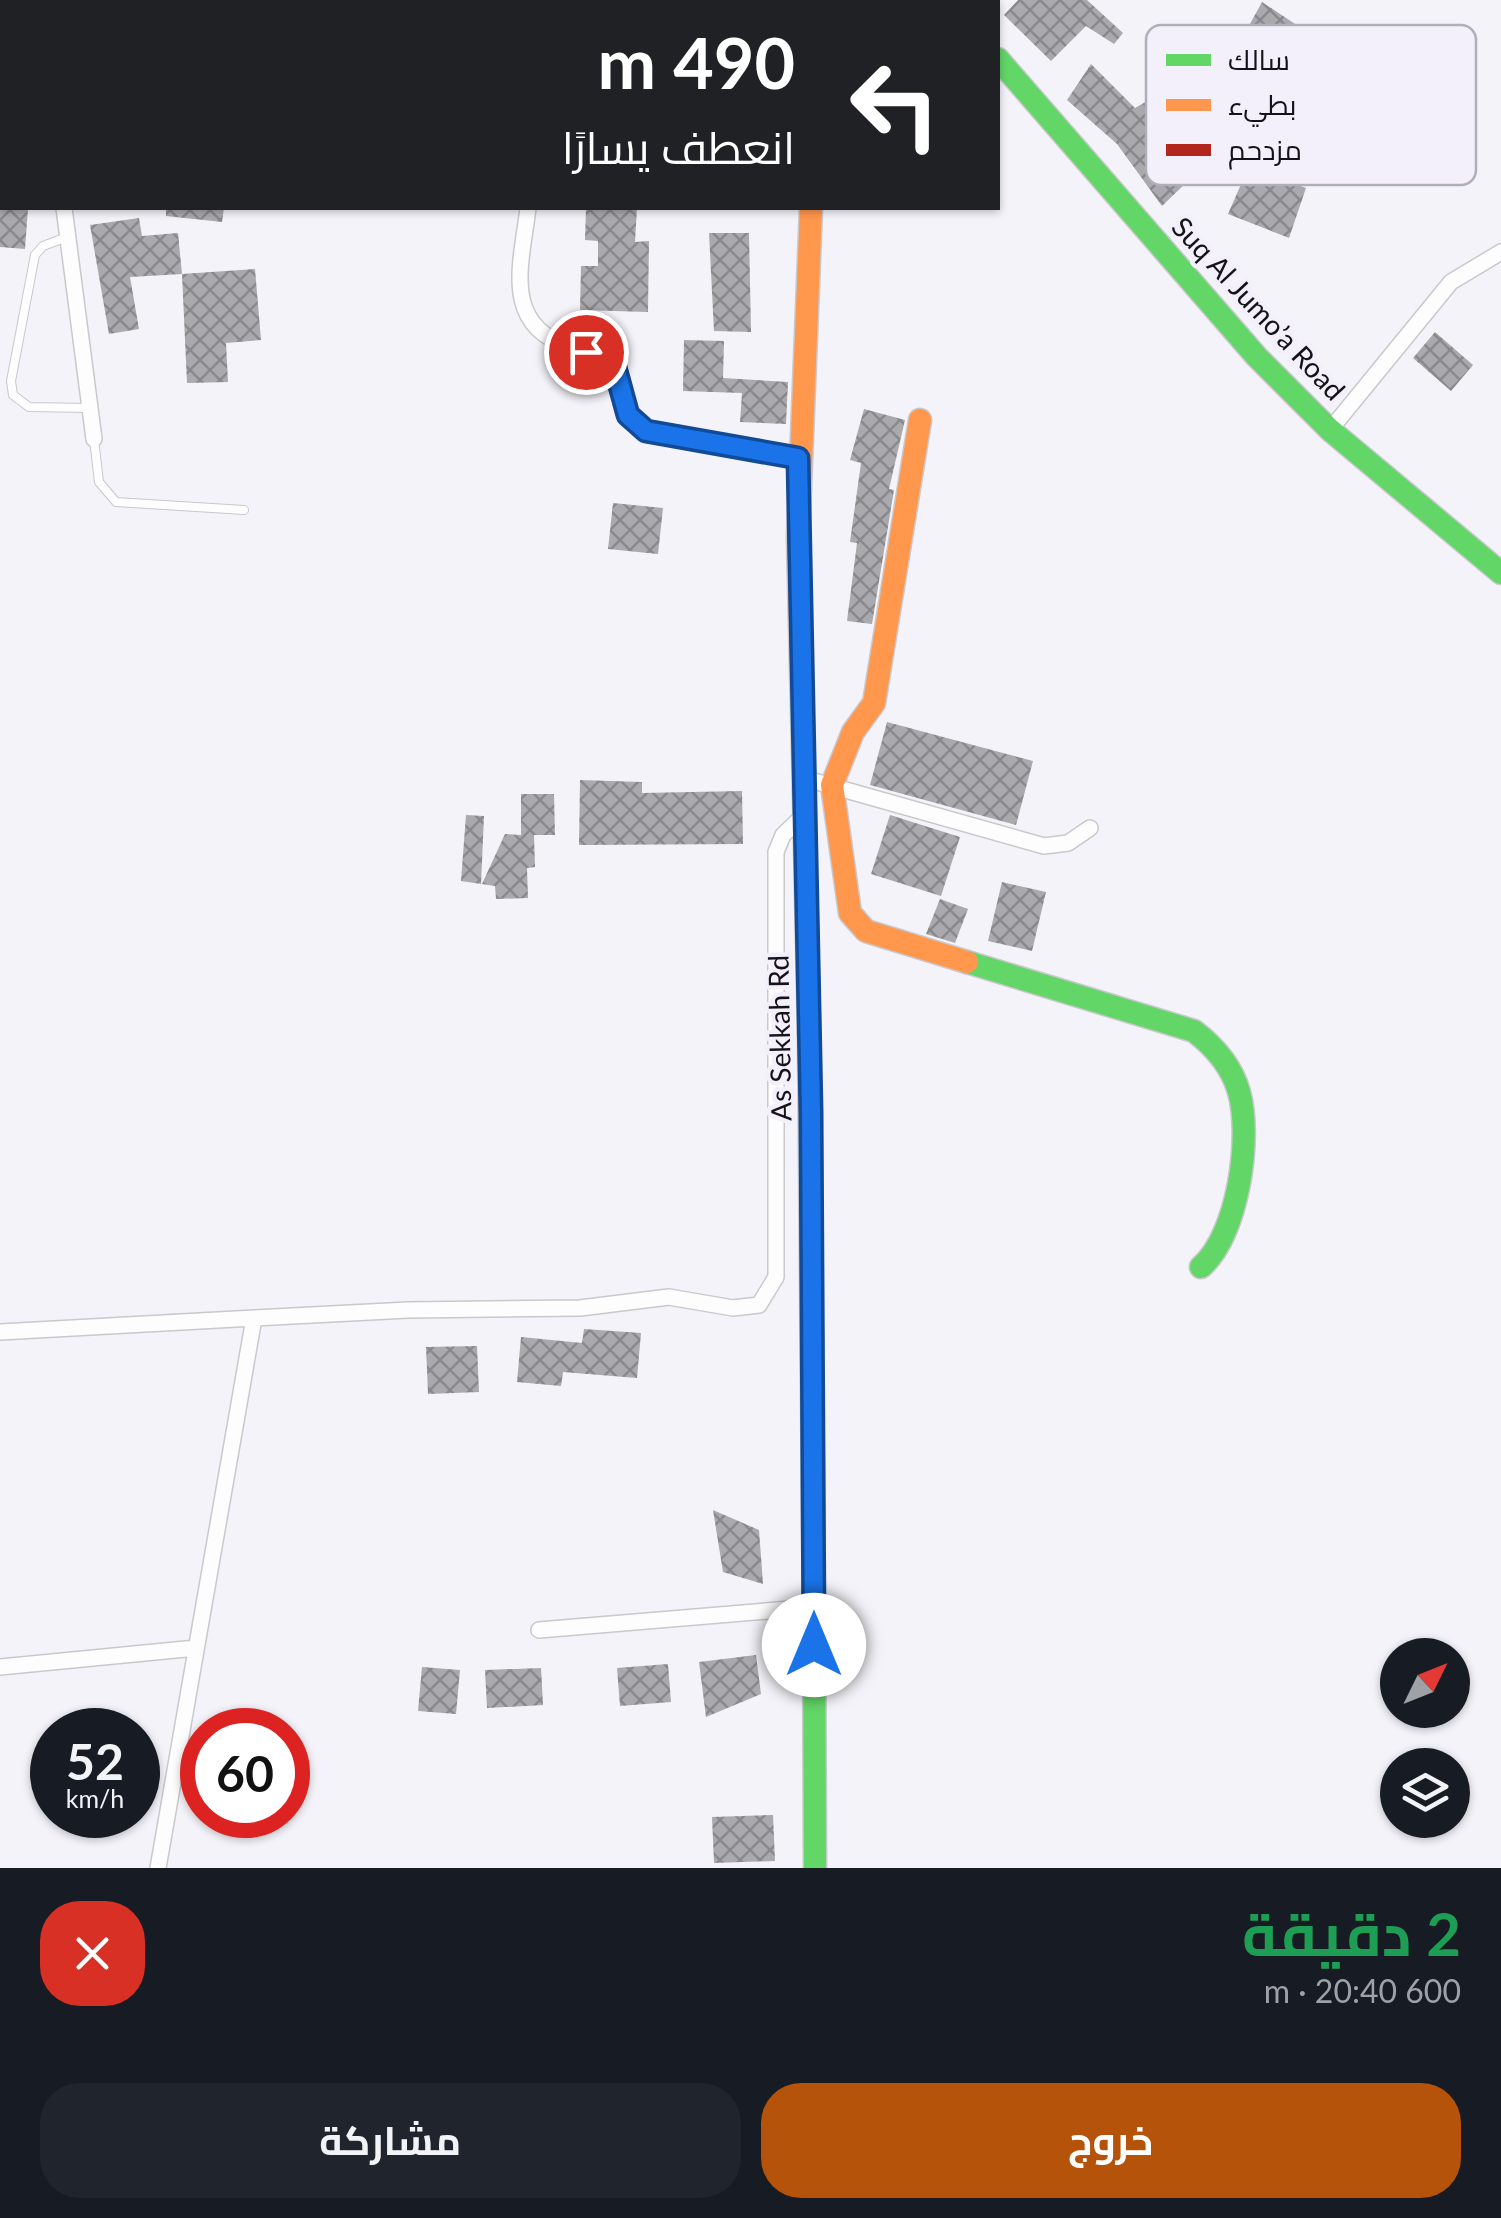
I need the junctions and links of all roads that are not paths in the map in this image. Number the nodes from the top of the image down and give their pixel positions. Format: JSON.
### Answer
{"nodes":[{"id":1,"x":1000,"y":61,"type":"edge"},
{"id":2,"x":64,"y":210,"type":"edge"},
{"id":3,"x":528,"y":210,"type":"edge"},
{"id":4,"x":810,"y":210,"type":"edge"},
{"id":5,"x":67,"y":236,"type":"junction"},
{"id":6,"x":1501,"y":252,"type":"edge"},
{"id":7,"x":90,"y":408,"type":"junction"},
{"id":8,"x":920,"y":420,"type":"dead end"},
{"id":9,"x":1330,"y":430,"type":"junction"},
{"id":10,"x":94,"y":438,"type":"joint"},
{"id":11,"x":798,"y":458,"type":"junction"},
{"id":12,"x":244,"y":510,"type":"dead end"},
{"id":13,"x":1501,"y":573,"type":"edge"},
{"id":14,"x":802,"y":778,"type":"junction"},
{"id":15,"x":832,"y":785,"type":"junction"},
{"id":16,"x":804,"y":815,"type":"junction"},
{"id":17,"x":1090,"y":828,"type":"dead end"},
{"id":18,"x":1201,"y":1268,"type":"dead end"},
{"id":19,"x":254,"y":1318,"type":"junction"},
{"id":20,"x":0,"y":1332,"type":"edge"},
{"id":21,"x":814,"y":1608,"type":"junction"},
{"id":22,"x":539,"y":1630,"type":"dead end"},
{"id":23,"x":196,"y":1648,"type":"junction"},
{"id":24,"x":0,"y":1667,"type":"edge"},
{"id":25,"x":158,"y":1868,"type":"edge"},
{"id":26,"x":816,"y":1868,"type":"edge"}],
"edges":[{"from":1,"to":9,"type":"main road","name":"Suq Al Jumo’a Road"},
{"from":2,"to":5,"type":"street"},
{"from":3,"to":11,"type":"street"},
{"from":4,"to":11,"type":"main road","name":"As Sekkah Rd"},
{"from":5,"to":7,"type":"street"},
{"from":5,"to":7,"type":"lane"},
{"from":6,"to":9,"type":"street"},
{"from":7,"to":10,"type":"street"},
{"from":8,"to":15,"type":"main road"},
{"from":9,"to":13,"type":"main road","name":"Suq Al Jumo’a Road"},
{"from":10,"to":12,"type":"lane"},
{"from":11,"to":14,"type":"main road","name":"As Sekkah Rd"},
{"from":14,"to":15,"type":"street"},
{"from":14,"to":16,"type":"main road","name":"As Sekkah Rd"},
{"from":15,"to":17,"type":"street"},
{"from":15,"to":18,"type":"main road"},
{"from":16,"to":19,"type":"street"},
{"from":16,"to":21,"type":"main road","name":"As Sekkah Rd"},
{"from":19,"to":20,"type":"street"},
{"from":19,"to":23,"type":"street"},
{"from":21,"to":22,"type":"street"},
{"from":21,"to":26,"type":"main road","name":"As Sekkah Rd"},
{"from":23,"to":24,"type":"street"},
{"from":23,"to":25,"type":"street"}]}
